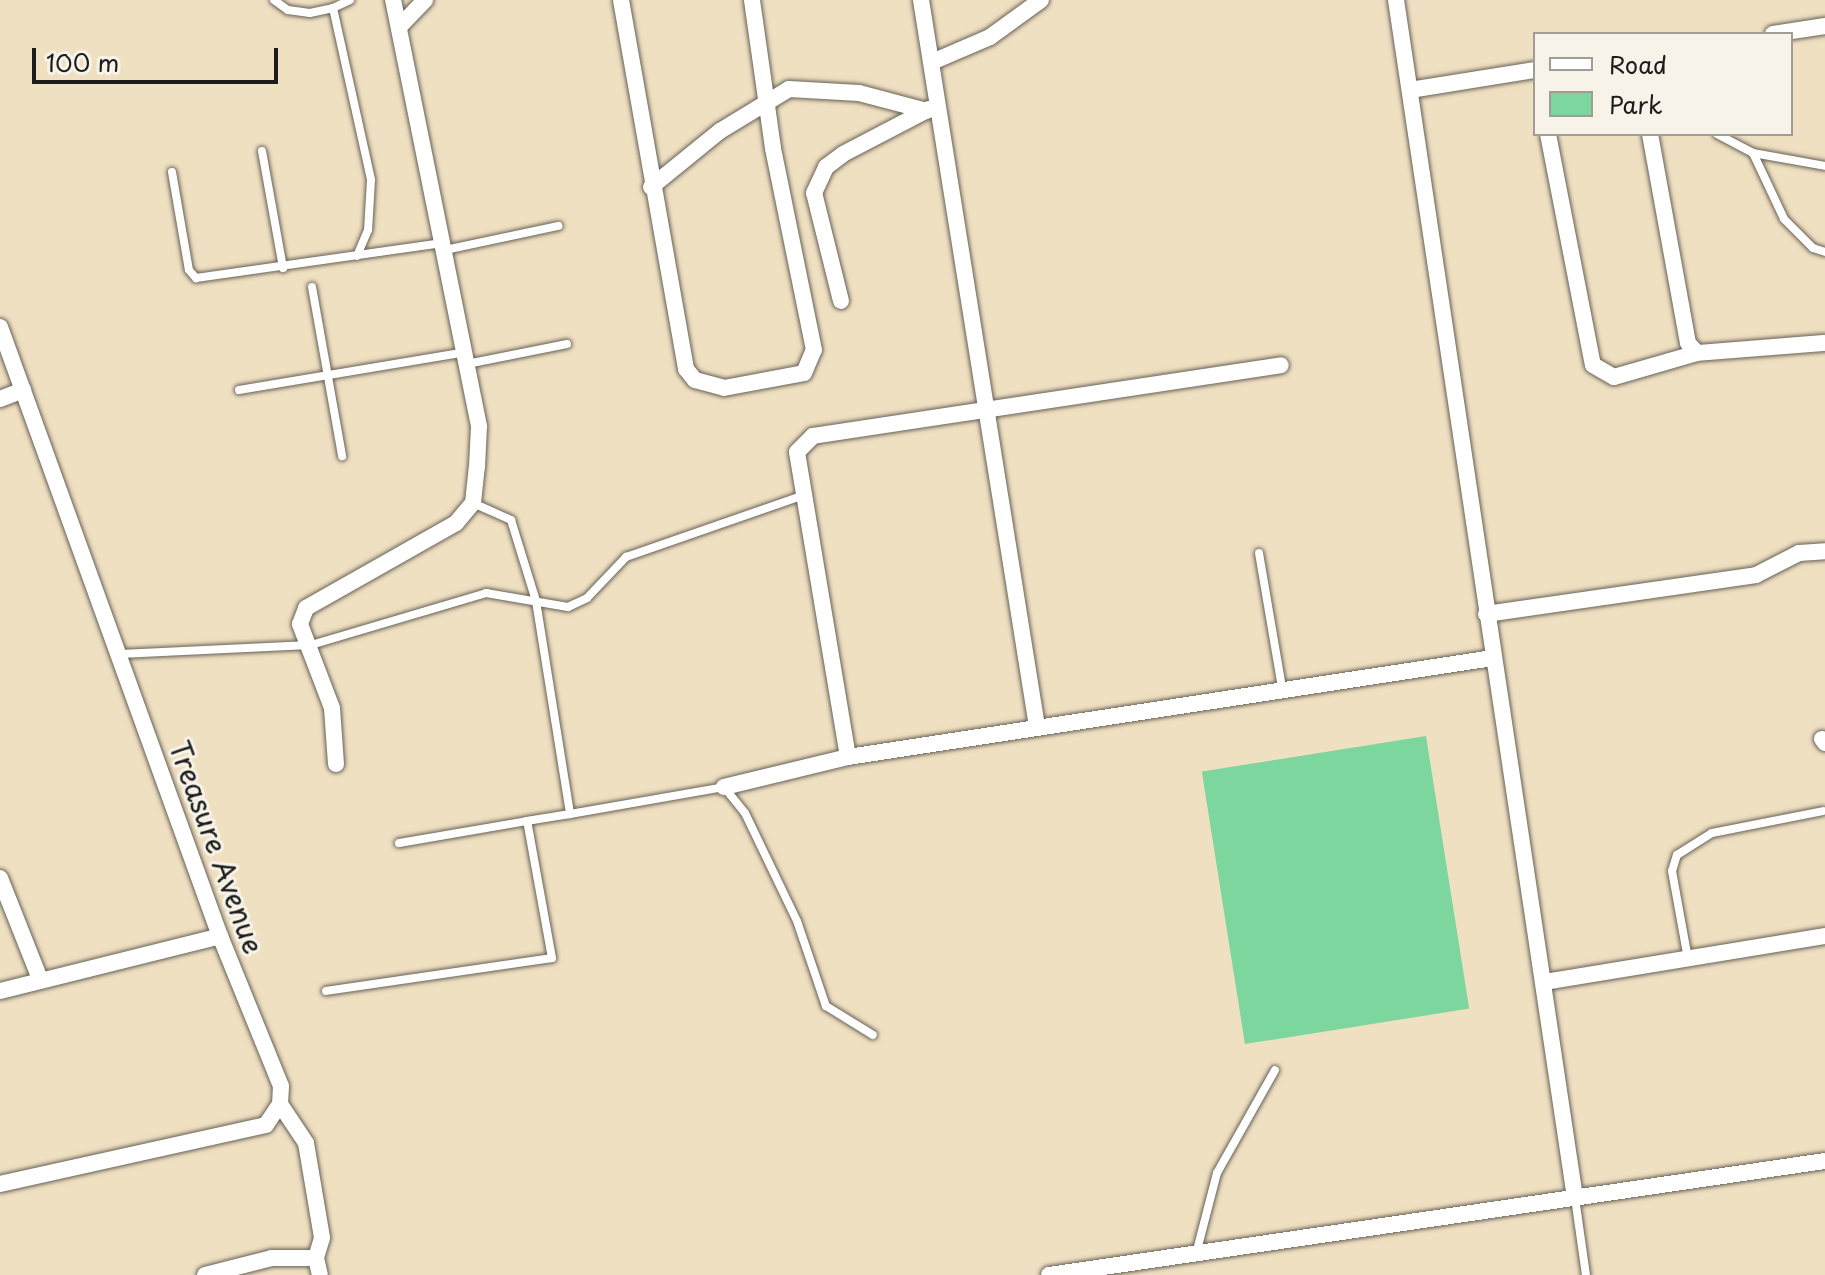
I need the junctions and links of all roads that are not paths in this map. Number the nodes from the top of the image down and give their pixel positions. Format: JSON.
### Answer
{"nodes":[{"id":1,"x":274,"y":0,"type":"edge"},
{"id":2,"x":350,"y":0,"type":"edge"},
{"id":3,"x":393,"y":0,"type":"edge"},
{"id":4,"x":425,"y":0,"type":"edge"},
{"id":5,"x":621,"y":0,"type":"edge"},
{"id":6,"x":752,"y":0,"type":"edge"},
{"id":7,"x":921,"y":0,"type":"edge"},
{"id":8,"x":1041,"y":0,"type":"edge"},
{"id":9,"x":1396,"y":0,"type":"edge"},
{"id":10,"x":333,"y":8,"type":"junction"},
{"id":11,"x":400,"y":26,"type":"junction"},
{"id":12,"x":1825,"y":26,"type":"edge"},
{"id":13,"x":1786,"y":32,"type":"edge"},
{"id":14,"x":932,"y":62,"type":"junction"},
{"id":15,"x":1533,"y":70,"type":"edge"},
{"id":16,"x":1410,"y":90,"type":"junction"},
{"id":17,"x":766,"y":101,"type":"junction"},
{"id":18,"x":933,"y":107,"type":"junction"},
{"id":19,"x":1548,"y":136,"type":"edge"},
{"id":20,"x":1650,"y":136,"type":"edge"},
{"id":21,"x":1721,"y":136,"type":"edge"},
{"id":22,"x":262,"y":151,"type":"dead end"},
{"id":23,"x":1753,"y":153,"type":"junction"},
{"id":24,"x":1825,"y":166,"type":"edge"},
{"id":25,"x":172,"y":172,"type":"dead end"},
{"id":26,"x":651,"y":187,"type":"junction"},
{"id":27,"x":558,"y":226,"type":"dead end"},
{"id":28,"x":445,"y":246,"type":"junction"},
{"id":29,"x":1825,"y":252,"type":"edge"},
{"id":30,"x":357,"y":256,"type":"junction"},
{"id":31,"x":283,"y":268,"type":"junction"},
{"id":32,"x":312,"y":287,"type":"dead end"},
{"id":33,"x":841,"y":301,"type":"dead end"},
{"id":34,"x":0,"y":327,"type":"edge"},
{"id":35,"x":1825,"y":343,"type":"edge"},
{"id":36,"x":567,"y":344,"type":"dead end"},
{"id":37,"x":1697,"y":353,"type":"junction"},
{"id":38,"x":466,"y":358,"type":"junction"},
{"id":39,"x":1281,"y":365,"type":"dead end"},
{"id":40,"x":328,"y":375,"type":"junction"},
{"id":41,"x":23,"y":390,"type":"junction"},
{"id":42,"x":239,"y":390,"type":"dead end"},
{"id":43,"x":0,"y":399,"type":"edge"},
{"id":44,"x":988,"y":409,"type":"junction"},
{"id":45,"x":342,"y":456,"type":"dead end"},
{"id":46,"x":805,"y":495,"type":"junction"},
{"id":47,"x":473,"y":503,"type":"junction"},
{"id":48,"x":1825,"y":551,"type":"edge"},
{"id":49,"x":1259,"y":553,"type":"dead end"},
{"id":50,"x":536,"y":601,"type":"junction"},
{"id":51,"x":1486,"y":614,"type":"junction"},
{"id":52,"x":311,"y":645,"type":"junction"},
{"id":53,"x":119,"y":654,"type":"junction"},
{"id":54,"x":1493,"y":658,"type":"junction"},
{"id":55,"x":1282,"y":687,"type":"junction"},
{"id":56,"x":1037,"y":727,"type":"junction"},
{"id":57,"x":848,"y":757,"type":"junction"},
{"id":58,"x":336,"y":764,"type":"dead end"},
{"id":59,"x":724,"y":787,"type":"junction"},
{"id":60,"x":1823,"y":811,"type":"edge"},
{"id":61,"x":570,"y":814,"type":"junction"},
{"id":62,"x":527,"y":821,"type":"junction"},
{"id":63,"x":399,"y":843,"type":"dead end"},
{"id":64,"x":0,"y":878,"type":"edge"},
{"id":65,"x":220,"y":936,"type":"junction"},
{"id":66,"x":1825,"y":936,"type":"edge"},
{"id":67,"x":1688,"y":959,"type":"junction"},
{"id":68,"x":40,"y":979,"type":"junction"},
{"id":69,"x":1544,"y":982,"type":"junction"},
{"id":70,"x":0,"y":991,"type":"edge"},
{"id":71,"x":326,"y":991,"type":"dead end"},
{"id":72,"x":873,"y":1035,"type":"dead end"},
{"id":73,"x":1275,"y":1070,"type":"dead end"},
{"id":74,"x":280,"y":1104,"type":"junction"},
{"id":75,"x":1825,"y":1161,"type":"edge"},
{"id":76,"x":0,"y":1184,"type":"edge"},
{"id":77,"x":1575,"y":1198,"type":"junction"},
{"id":78,"x":1196,"y":1254,"type":"junction"},
{"id":79,"x":316,"y":1258,"type":"junction"},
{"id":80,"x":205,"y":1275,"type":"edge"},
{"id":81,"x":320,"y":1275,"type":"edge"},
{"id":82,"x":1049,"y":1275,"type":"edge"},
{"id":83,"x":1586,"y":1275,"type":"edge"}],
"edges":[{"from":1,"to":10,"type":"lane"},
{"from":2,"to":10,"type":"lane"},
{"from":3,"to":11,"type":"street"},
{"from":4,"to":11,"type":"street"},
{"from":5,"to":26,"type":"street"},
{"from":6,"to":17,"type":"street"},
{"from":7,"to":14,"type":"street"},
{"from":8,"to":14,"type":"street"},
{"from":9,"to":16,"type":"street"},
{"from":10,"to":30,"type":"lane"},
{"from":11,"to":28,"type":"street"},
{"from":12,"to":13,"type":"street"},
{"from":14,"to":18,"type":"street"},
{"from":15,"to":16,"type":"street"},
{"from":16,"to":51,"type":"street"},
{"from":17,"to":18,"type":"street"},
{"from":17,"to":26,"type":"street"},
{"from":17,"to":26,"type":"street"},
{"from":18,"to":33,"type":"street"},
{"from":18,"to":44,"type":"street"},
{"from":19,"to":37,"type":"street"},
{"from":20,"to":37,"type":"street"},
{"from":21,"to":23,"type":"lane"},
{"from":22,"to":31,"type":"lane"},
{"from":23,"to":24,"type":"lane"},
{"from":23,"to":29,"type":"lane"},
{"from":25,"to":31,"type":"lane"},
{"from":27,"to":28,"type":"lane"},
{"from":28,"to":30,"type":"lane"},
{"from":28,"to":38,"type":"street"},
{"from":30,"to":31,"type":"lane"},
{"from":32,"to":40,"type":"lane"},
{"from":34,"to":41,"type":"street","name":"Treasure Avenue"},
{"from":35,"to":37,"type":"street"},
{"from":36,"to":38,"type":"lane"},
{"from":38,"to":40,"type":"lane"},
{"from":38,"to":47,"type":"street"},
{"from":39,"to":44,"type":"street"},
{"from":40,"to":42,"type":"lane"},
{"from":40,"to":45,"type":"lane"},
{"from":41,"to":43,"type":"street"},
{"from":41,"to":53,"type":"street","name":"Treasure Avenue"},
{"from":44,"to":46,"type":"street"},
{"from":44,"to":56,"type":"street"},
{"from":46,"to":50,"type":"lane"},
{"from":46,"to":57,"type":"street"},
{"from":47,"to":50,"type":"lane"},
{"from":47,"to":52,"type":"street"},
{"from":48,"to":51,"type":"street"},
{"from":49,"to":55,"type":"lane"},
{"from":50,"to":52,"type":"lane"},
{"from":50,"to":61,"type":"lane"},
{"from":51,"to":54,"type":"street"},
{"from":52,"to":53,"type":"lane"},
{"from":52,"to":58,"type":"street"},
{"from":53,"to":65,"type":"street","name":"Treasure Avenue"},
{"from":54,"to":55,"type":"street"},
{"from":54,"to":69,"type":"street"},
{"from":55,"to":56,"type":"street"},
{"from":56,"to":57,"type":"street"},
{"from":57,"to":59,"type":"street"},
{"from":59,"to":61,"type":"lane"},
{"from":59,"to":72,"type":"lane"},
{"from":60,"to":67,"type":"lane"},
{"from":61,"to":62,"type":"lane"},
{"from":62,"to":63,"type":"lane"},
{"from":62,"to":71,"type":"lane"},
{"from":64,"to":68,"type":"street"},
{"from":65,"to":68,"type":"street"},
{"from":65,"to":74,"type":"street","name":"Treasure Avenue"},
{"from":66,"to":67,"type":"street"},
{"from":67,"to":69,"type":"street"},
{"from":68,"to":70,"type":"street"},
{"from":69,"to":77,"type":"street"},
{"from":73,"to":78,"type":"lane"},
{"from":74,"to":76,"type":"street"},
{"from":74,"to":79,"type":"street"},
{"from":75,"to":77,"type":"street"},
{"from":77,"to":78,"type":"street"},
{"from":77,"to":83,"type":"lane"},
{"from":78,"to":82,"type":"street"},
{"from":79,"to":80,"type":"street"},
{"from":79,"to":81,"type":"street"}]}
